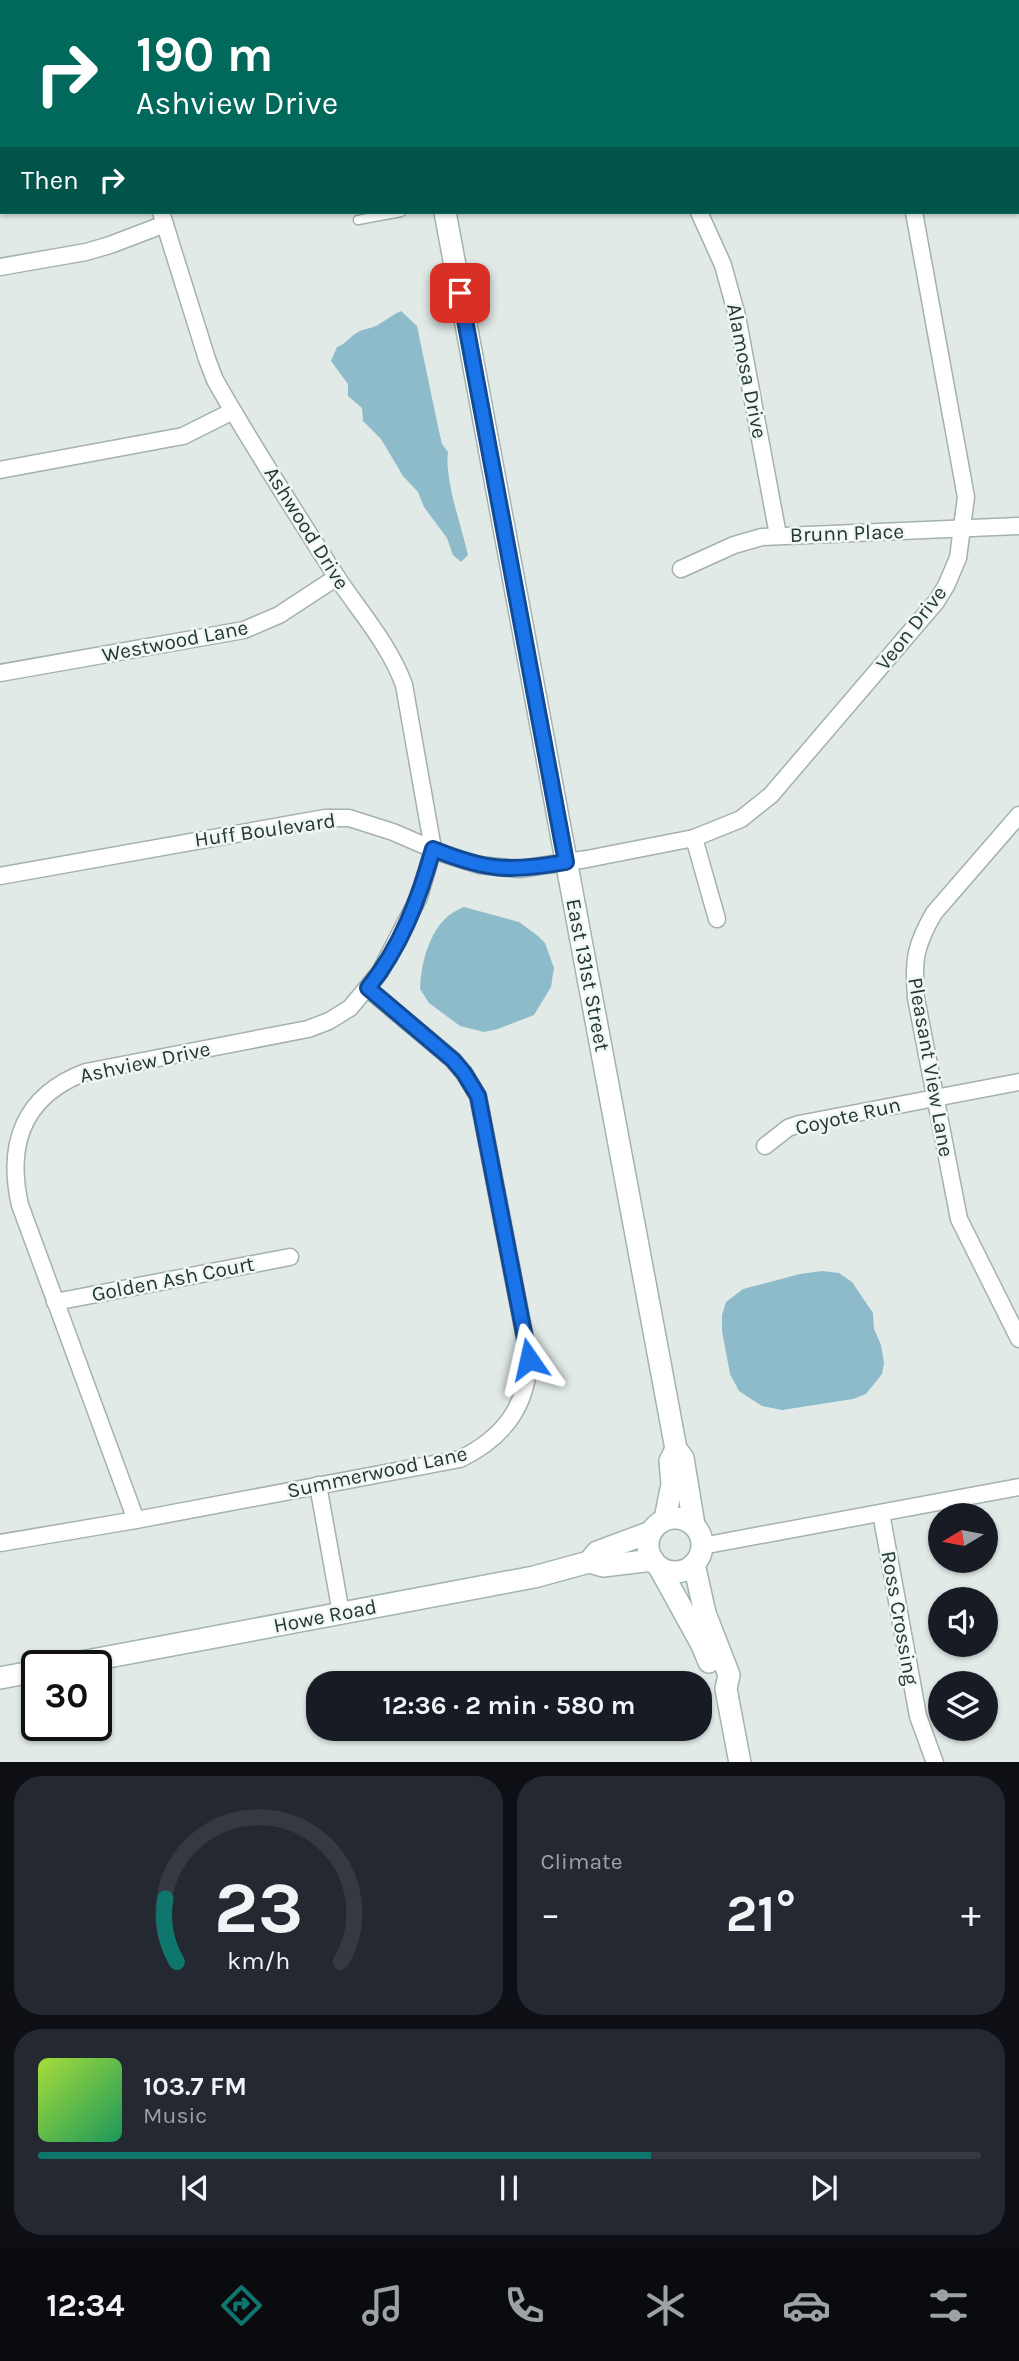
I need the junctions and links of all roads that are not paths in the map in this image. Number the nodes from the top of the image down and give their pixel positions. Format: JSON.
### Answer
{"nodes":[{"id":1,"x":390,"y":214,"type":"edge"},
{"id":2,"x":445,"y":214,"type":"edge"},
{"id":3,"x":700,"y":214,"type":"edge"},
{"id":4,"x":914,"y":214,"type":"edge"},
{"id":5,"x":163,"y":218,"type":"edge"},
{"id":6,"x":358,"y":220,"type":"dead end"},
{"id":7,"x":0,"y":267,"type":"edge"},
{"id":8,"x":233,"y":411,"type":"junction"},
{"id":9,"x":0,"y":470,"type":"edge"},
{"id":10,"x":1019,"y":526,"type":"edge"},
{"id":11,"x":963,"y":528,"type":"junction"},
{"id":12,"x":778,"y":535,"type":"junction"},
{"id":13,"x":681,"y":569,"type":"dead end"},
{"id":14,"x":337,"y":577,"type":"junction"},
{"id":15,"x":0,"y":673,"type":"edge"},
{"id":16,"x":1019,"y":815,"type":"edge"},
{"id":17,"x":694,"y":838,"type":"junction"},
{"id":18,"x":433,"y":849,"type":"junction"},
{"id":19,"x":566,"y":862,"type":"junction"},
{"id":20,"x":0,"y":876,"type":"edge"},
{"id":21,"x":717,"y":919,"type":"dead end"},
{"id":22,"x":368,"y":988,"type":"junction"},
{"id":23,"x":1019,"y":1082,"type":"edge"},
{"id":24,"x":935,"y":1097,"type":"junction"},
{"id":25,"x":765,"y":1146,"type":"dead end"},
{"id":26,"x":290,"y":1257,"type":"dead end"},
{"id":27,"x":55,"y":1302,"type":"junction"},
{"id":28,"x":1019,"y":1339,"type":"edge"},
{"id":29,"x":676,"y":1449,"type":"junction"},
{"id":30,"x":318,"y":1485,"type":"junction"},
{"id":31,"x":1019,"y":1487,"type":"edge"},
{"id":32,"x":881,"y":1513,"type":"junction"},
{"id":33,"x":136,"y":1520,"type":"junction"},
{"id":34,"x":658,"y":1525,"type":"junction"},
{"id":35,"x":694,"y":1525,"type":"junction"},
{"id":36,"x":0,"y":1543,"type":"edge"},
{"id":37,"x":698,"y":1555,"type":"junction"},
{"id":38,"x":589,"y":1562,"type":"junction"},
{"id":39,"x":656,"y":1564,"type":"junction"},
{"id":40,"x":341,"y":1613,"type":"junction"},
{"id":41,"x":112,"y":1656,"type":"edge"},
{"id":42,"x":21,"y":1674,"type":"edge"},
{"id":43,"x":0,"y":1678,"type":"edge"},
{"id":44,"x":726,"y":1689,"type":"junction"},
{"id":45,"x":740,"y":1762,"type":"edge"},
{"id":46,"x":935,"y":1762,"type":"edge"}],
"edges":[{"from":1,"to":6,"type":"lane"},
{"from":2,"to":19,"type":"street","name":"East 131st Street"},
{"from":3,"to":12,"type":"street","name":"Alamosa Drive"},
{"from":4,"to":11,"type":"street","name":"Veon Drive"},
{"from":5,"to":7,"type":"street"},
{"from":5,"to":8,"type":"street","name":"Ashwood Drive"},
{"from":8,"to":9,"type":"street"},
{"from":8,"to":14,"type":"street","name":"Ashwood Drive"},
{"from":10,"to":11,"type":"street","name":"Brunn Place"},
{"from":11,"to":12,"type":"street","name":"Brunn Place"},
{"from":11,"to":17,"type":"street","name":"Veon Drive"},
{"from":12,"to":13,"type":"street","name":"Brunn Place"},
{"from":14,"to":15,"type":"street","name":"Westwood Lane"},
{"from":14,"to":18,"type":"street","name":"Ashwood Drive"},
{"from":16,"to":24,"type":"street","name":"Pleasant View Lane"},
{"from":17,"to":19,"type":"street","name":"Veon Drive"},
{"from":17,"to":21,"type":"street"},
{"from":18,"to":19,"type":"street","name":"Huff Boulevard"},
{"from":18,"to":20,"type":"street","name":"Huff Boulevard"},
{"from":18,"to":22,"type":"street","name":"Ashview Drive"},
{"from":19,"to":29,"type":"street","name":"East 131st Street"},
{"from":22,"to":27,"type":"street","name":"Ashview Drive"},
{"from":22,"to":30,"type":"street","name":"Summerwood Lane"},
{"from":23,"to":24,"type":"street","name":"Coyote Run"},
{"from":24,"to":25,"type":"street","name":"Coyote Run"},
{"from":24,"to":28,"type":"street","name":"Pleasant View Lane"},
{"from":26,"to":27,"type":"street","name":"Golden Ash Court"},
{"from":27,"to":33,"type":"street","name":"Ashview Drive"},
{"from":29,"to":34,"type":"street","name":"East 131st Street"},
{"from":29,"to":35,"type":"street","name":"East 131st Street"},
{"from":30,"to":33,"type":"street","name":"Summerwood Lane"},
{"from":30,"to":40,"type":"street"},
{"from":31,"to":32,"type":"street"},
{"from":32,"to":37,"type":"street"},
{"from":32,"to":46,"type":"street","name":"Ross Crossing"},
{"from":33,"to":36,"type":"street","name":"Summerwood Lane"},
{"from":34,"to":35,"type":"street"},
{"from":34,"to":38,"type":"street","name":"Howe Road"},
{"from":34,"to":39,"type":"street"},
{"from":35,"to":37,"type":"street"},
{"from":37,"to":39,"type":"street"},
{"from":37,"to":44,"type":"street"},
{"from":38,"to":39,"type":"street","name":"Howe Road"},
{"from":38,"to":40,"type":"street","name":"Howe Road"},
{"from":39,"to":44,"type":"street"},
{"from":40,"to":41,"type":"street","name":"Howe Road"},
{"from":42,"to":43,"type":"street"},
{"from":44,"to":45,"type":"street"}]}
